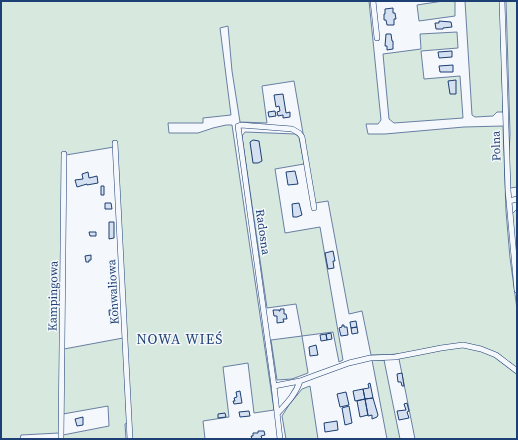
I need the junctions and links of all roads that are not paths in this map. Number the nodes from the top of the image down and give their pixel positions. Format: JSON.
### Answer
{"nodes":[{"id":1,"x":374,"y":1,"type":"edge"},
{"id":2,"x":502,"y":1,"type":"edge"},
{"id":3,"x":377,"y":38,"type":"dead end"},
{"id":4,"x":115,"y":143,"type":"dead end"},
{"id":5,"x":64,"y":154,"type":"dead end"},
{"id":6,"x":517,"y":199,"type":"edge"},
{"id":7,"x":509,"y":201,"type":"junction"},
{"id":8,"x":314,"y":208,"type":"dead end"},
{"id":9,"x":517,"y":290,"type":"edge"},
{"id":10,"x":517,"y":371,"type":"edge"},
{"id":11,"x":300,"y":382,"type":"junction"},
{"id":12,"x":274,"y":386,"type":"junction"},
{"id":13,"x":277,"y":414,"type":"junction"},
{"id":14,"x":61,"y":439,"type":"edge"},
{"id":15,"x":130,"y":439,"type":"edge"},
{"id":16,"x":280,"y":439,"type":"edge"}],
"edges":[{"from":1,"to":3,"type":"street"},
{"from":2,"to":7,"type":"street","name":"Polna"},
{"from":4,"to":15,"type":"street","name":"Konwaliowa"},
{"from":5,"to":14,"type":"street","name":"Kampingowa"},
{"from":6,"to":7,"type":"street"},
{"from":7,"to":9,"type":"street","name":"Polna"},
{"from":8,"to":12,"type":"street","name":"Radosna"},
{"from":10,"to":11,"type":"street"},
{"from":11,"to":12,"type":"street"},
{"from":11,"to":13,"type":"street"},
{"from":12,"to":13,"type":"street","name":"Radosna"},
{"from":13,"to":16,"type":"street","name":"Radosna"}]}
